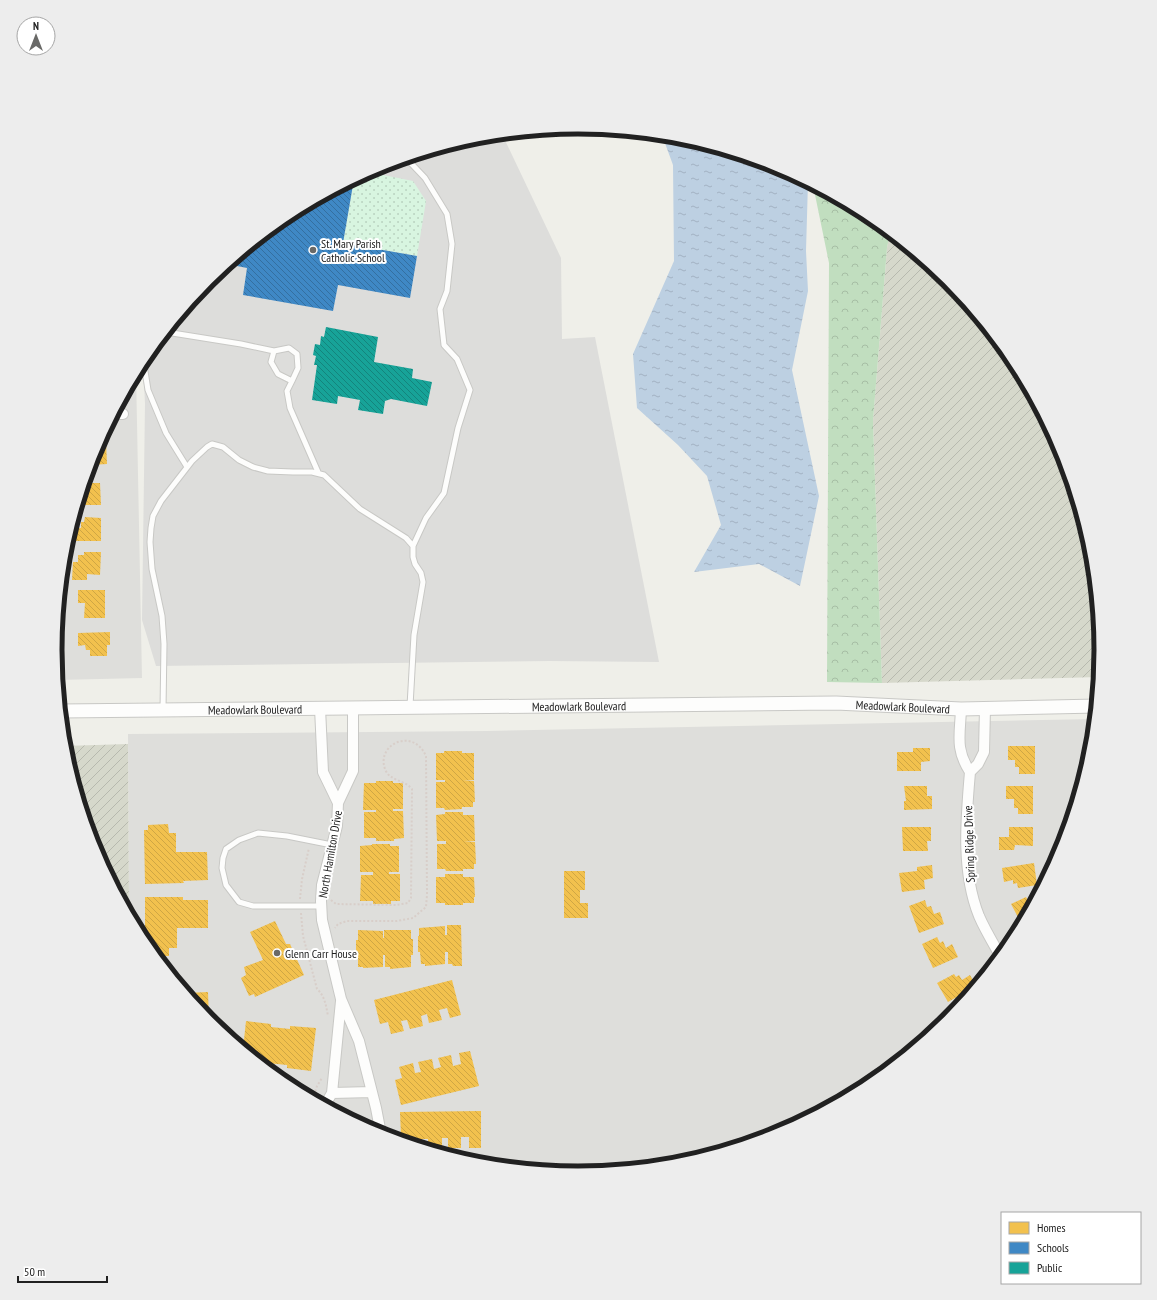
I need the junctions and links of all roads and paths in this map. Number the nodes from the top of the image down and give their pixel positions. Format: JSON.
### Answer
{"nodes":[{"id":1,"x":410,"y":162,"type":"edge"},
{"id":2,"x":171,"y":333,"type":"edge"},
{"id":3,"x":274,"y":351,"type":"junction"},
{"id":4,"x":145,"y":370,"type":"edge"},
{"id":5,"x":292,"y":380,"type":"junction"},
{"id":6,"x":187,"y":467,"type":"junction"},
{"id":7,"x":318,"y":472,"type":"junction"},
{"id":8,"x":413,"y":546,"type":"junction"},
{"id":9,"x":1092,"y":706,"type":"edge"},
{"id":10,"x":410,"y":707,"type":"junction"},
{"id":11,"x":320,"y":708,"type":"junction"},
{"id":12,"x":353,"y":708,"type":"junction"},
{"id":13,"x":985,"y":708,"type":"junction"},
{"id":14,"x":163,"y":709,"type":"junction"},
{"id":15,"x":961,"y":709,"type":"junction"},
{"id":16,"x":65,"y":710,"type":"edge"},
{"id":17,"x":970,"y":772,"type":"junction"},
{"id":18,"x":338,"y":804,"type":"junction"},
{"id":19,"x":311,"y":840,"type":"junction"},
{"id":20,"x":332,"y":845,"type":"junction"},
{"id":21,"x":331,"y":900,"type":"dead end"},
{"id":22,"x":301,"y":906,"type":"junction"},
{"id":23,"x":321,"y":906,"type":"junction"},
{"id":24,"x":334,"y":929,"type":"dead end"},
{"id":25,"x":998,"y":951,"type":"edge"},
{"id":26,"x":341,"y":999,"type":"junction"},
{"id":27,"x":328,"y":1018,"type":"dead end"},
{"id":28,"x":323,"y":1071,"type":"dead end"},
{"id":29,"x":372,"y":1092,"type":"junction"},
{"id":30,"x":332,"y":1093,"type":"junction"},
{"id":31,"x":315,"y":1094,"type":"edge"},
{"id":32,"x":327,"y":1101,"type":"edge"},
{"id":33,"x":379,"y":1126,"type":"edge"}],
"edges":[{"from":1,"to":8,"type":"lane"},
{"from":2,"to":3,"type":"lane"},
{"from":3,"to":5,"type":"lane"},
{"from":3,"to":5,"type":"lane"},
{"from":4,"to":6,"type":"lane"},
{"from":5,"to":7,"type":"lane"},
{"from":6,"to":7,"type":"lane"},
{"from":6,"to":14,"type":"lane"},
{"from":7,"to":8,"type":"lane"},
{"from":8,"to":10,"type":"lane"},
{"from":9,"to":13,"type":"street","name":"Meadowlark Boulevard"},
{"from":10,"to":12,"type":"street","name":"Meadowlark Boulevard"},
{"from":10,"to":15,"type":"street","name":"Meadowlark Boulevard"},
{"from":11,"to":12,"type":"street","name":"Meadowlark Boulevard"},
{"from":11,"to":14,"type":"street","name":"Meadowlark Boulevard"},
{"from":11,"to":18,"type":"street","name":"North Hamilton Drive"},
{"from":12,"to":18,"type":"street","name":"North Hamilton Drive"},
{"from":13,"to":15,"type":"street","name":"Meadowlark Boulevard"},
{"from":13,"to":17,"type":"street"},
{"from":14,"to":16,"type":"street","name":"Meadowlark Boulevard"},
{"from":15,"to":17,"type":"street"},
{"from":17,"to":25,"type":"street","name":"Spring Ridge Drive"},
{"from":18,"to":20,"type":"street","name":"North Hamilton Drive"},
{"from":19,"to":20,"type":"lane"},
{"from":19,"to":22,"type":"path"},
{"from":19,"to":22,"type":"lane"},
{"from":20,"to":23,"type":"street","name":"North Hamilton Drive"},
{"from":21,"to":24,"type":"path"},
{"from":22,"to":23,"type":"lane"},
{"from":22,"to":27,"type":"path"},
{"from":23,"to":26,"type":"street","name":"North Hamilton Drive"},
{"from":26,"to":29,"type":"street","name":"North Hamilton Drive"},
{"from":26,"to":30,"type":"street","name":"North Hamilton Drive"},
{"from":28,"to":31,"type":"path"},
{"from":29,"to":30,"type":"street"},
{"from":29,"to":33,"type":"street","name":"North Hamilton Drive"},
{"from":30,"to":32,"type":"street","name":"North Hamilton Drive"}]}
